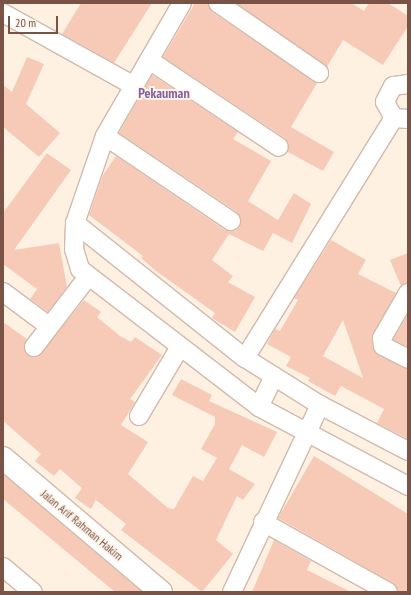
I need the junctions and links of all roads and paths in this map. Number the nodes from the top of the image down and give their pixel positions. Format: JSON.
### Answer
{"nodes":[{"id":1,"x":182,"y":3,"type":"edge"},
{"id":2,"x":218,"y":3,"type":"edge"},
{"id":3,"x":3,"y":13,"type":"edge"},
{"id":4,"x":149,"y":60,"type":"junction"},
{"id":5,"x":319,"y":73,"type":"dead end"},
{"id":6,"x":408,"y":84,"type":"edge"},
{"id":7,"x":134,"y":86,"type":"junction"},
{"id":8,"x":401,"y":119,"type":"edge"},
{"id":9,"x":105,"y":136,"type":"junction"},
{"id":10,"x":279,"y":147,"type":"dead end"},
{"id":11,"x":231,"y":221,"type":"dead end"},
{"id":12,"x":75,"y":223,"type":"junction"},
{"id":13,"x":87,"y":278,"type":"junction"},
{"id":14,"x":3,"y":292,"type":"edge"},
{"id":15,"x":408,"y":293,"type":"edge"},
{"id":16,"x":49,"y":326,"type":"junction"},
{"id":17,"x":227,"y":345,"type":"junction"},
{"id":18,"x":34,"y":347,"type":"dead end"},
{"id":19,"x":180,"y":347,"type":"junction"},
{"id":20,"x":244,"y":358,"type":"junction"},
{"id":21,"x":408,"y":359,"type":"edge"},
{"id":22,"x":212,"y":369,"type":"junction"},
{"id":23,"x":274,"y":376,"type":"junction"},
{"id":24,"x":320,"y":405,"type":"junction"},
{"id":25,"x":259,"y":407,"type":"junction"},
{"id":26,"x":139,"y":416,"type":"dead end"},
{"id":27,"x":305,"y":433,"type":"junction"},
{"id":28,"x":408,"y":451,"type":"edge"},
{"id":29,"x":3,"y":458,"type":"edge"},
{"id":30,"x":408,"y":486,"type":"edge"},
{"id":31,"x":263,"y":522,"type":"junction"},
{"id":32,"x":3,"y":567,"type":"edge"},
{"id":33,"x":33,"y":592,"type":"edge"},
{"id":34,"x":161,"y":592,"type":"edge"},
{"id":35,"x":232,"y":592,"type":"edge"},
{"id":36,"x":388,"y":592,"type":"edge"}],
"edges":[{"from":1,"to":4,"type":"street"},
{"from":2,"to":5,"type":"street"},
{"from":3,"to":7,"type":"street"},
{"from":4,"to":7,"type":"street"},
{"from":4,"to":10,"type":"street"},
{"from":6,"to":8,"type":"street"},
{"from":7,"to":9,"type":"street"},
{"from":8,"to":20,"type":"street"},
{"from":9,"to":11,"type":"street"},
{"from":9,"to":12,"type":"street"},
{"from":12,"to":13,"type":"street"},
{"from":12,"to":17,"type":"street"},
{"from":13,"to":16,"type":"street"},
{"from":13,"to":19,"type":"street"},
{"from":14,"to":16,"type":"street"},
{"from":15,"to":21,"type":"street"},
{"from":16,"to":18,"type":"street"},
{"from":17,"to":20,"type":"street"},
{"from":17,"to":22,"type":"street"},
{"from":19,"to":22,"type":"street"},
{"from":19,"to":26,"type":"street"},
{"from":20,"to":23,"type":"street"},
{"from":22,"to":25,"type":"street"},
{"from":23,"to":24,"type":"street"},
{"from":23,"to":25,"type":"street"},
{"from":24,"to":27,"type":"street"},
{"from":24,"to":28,"type":"street"},
{"from":25,"to":27,"type":"street"},
{"from":27,"to":30,"type":"street"},
{"from":27,"to":31,"type":"street"},
{"from":29,"to":34,"type":"main road","name":"Jalan Arif Rahman Hakim"},
{"from":31,"to":35,"type":"street"},
{"from":31,"to":36,"type":"street"},
{"from":32,"to":33,"type":"street"}]}
